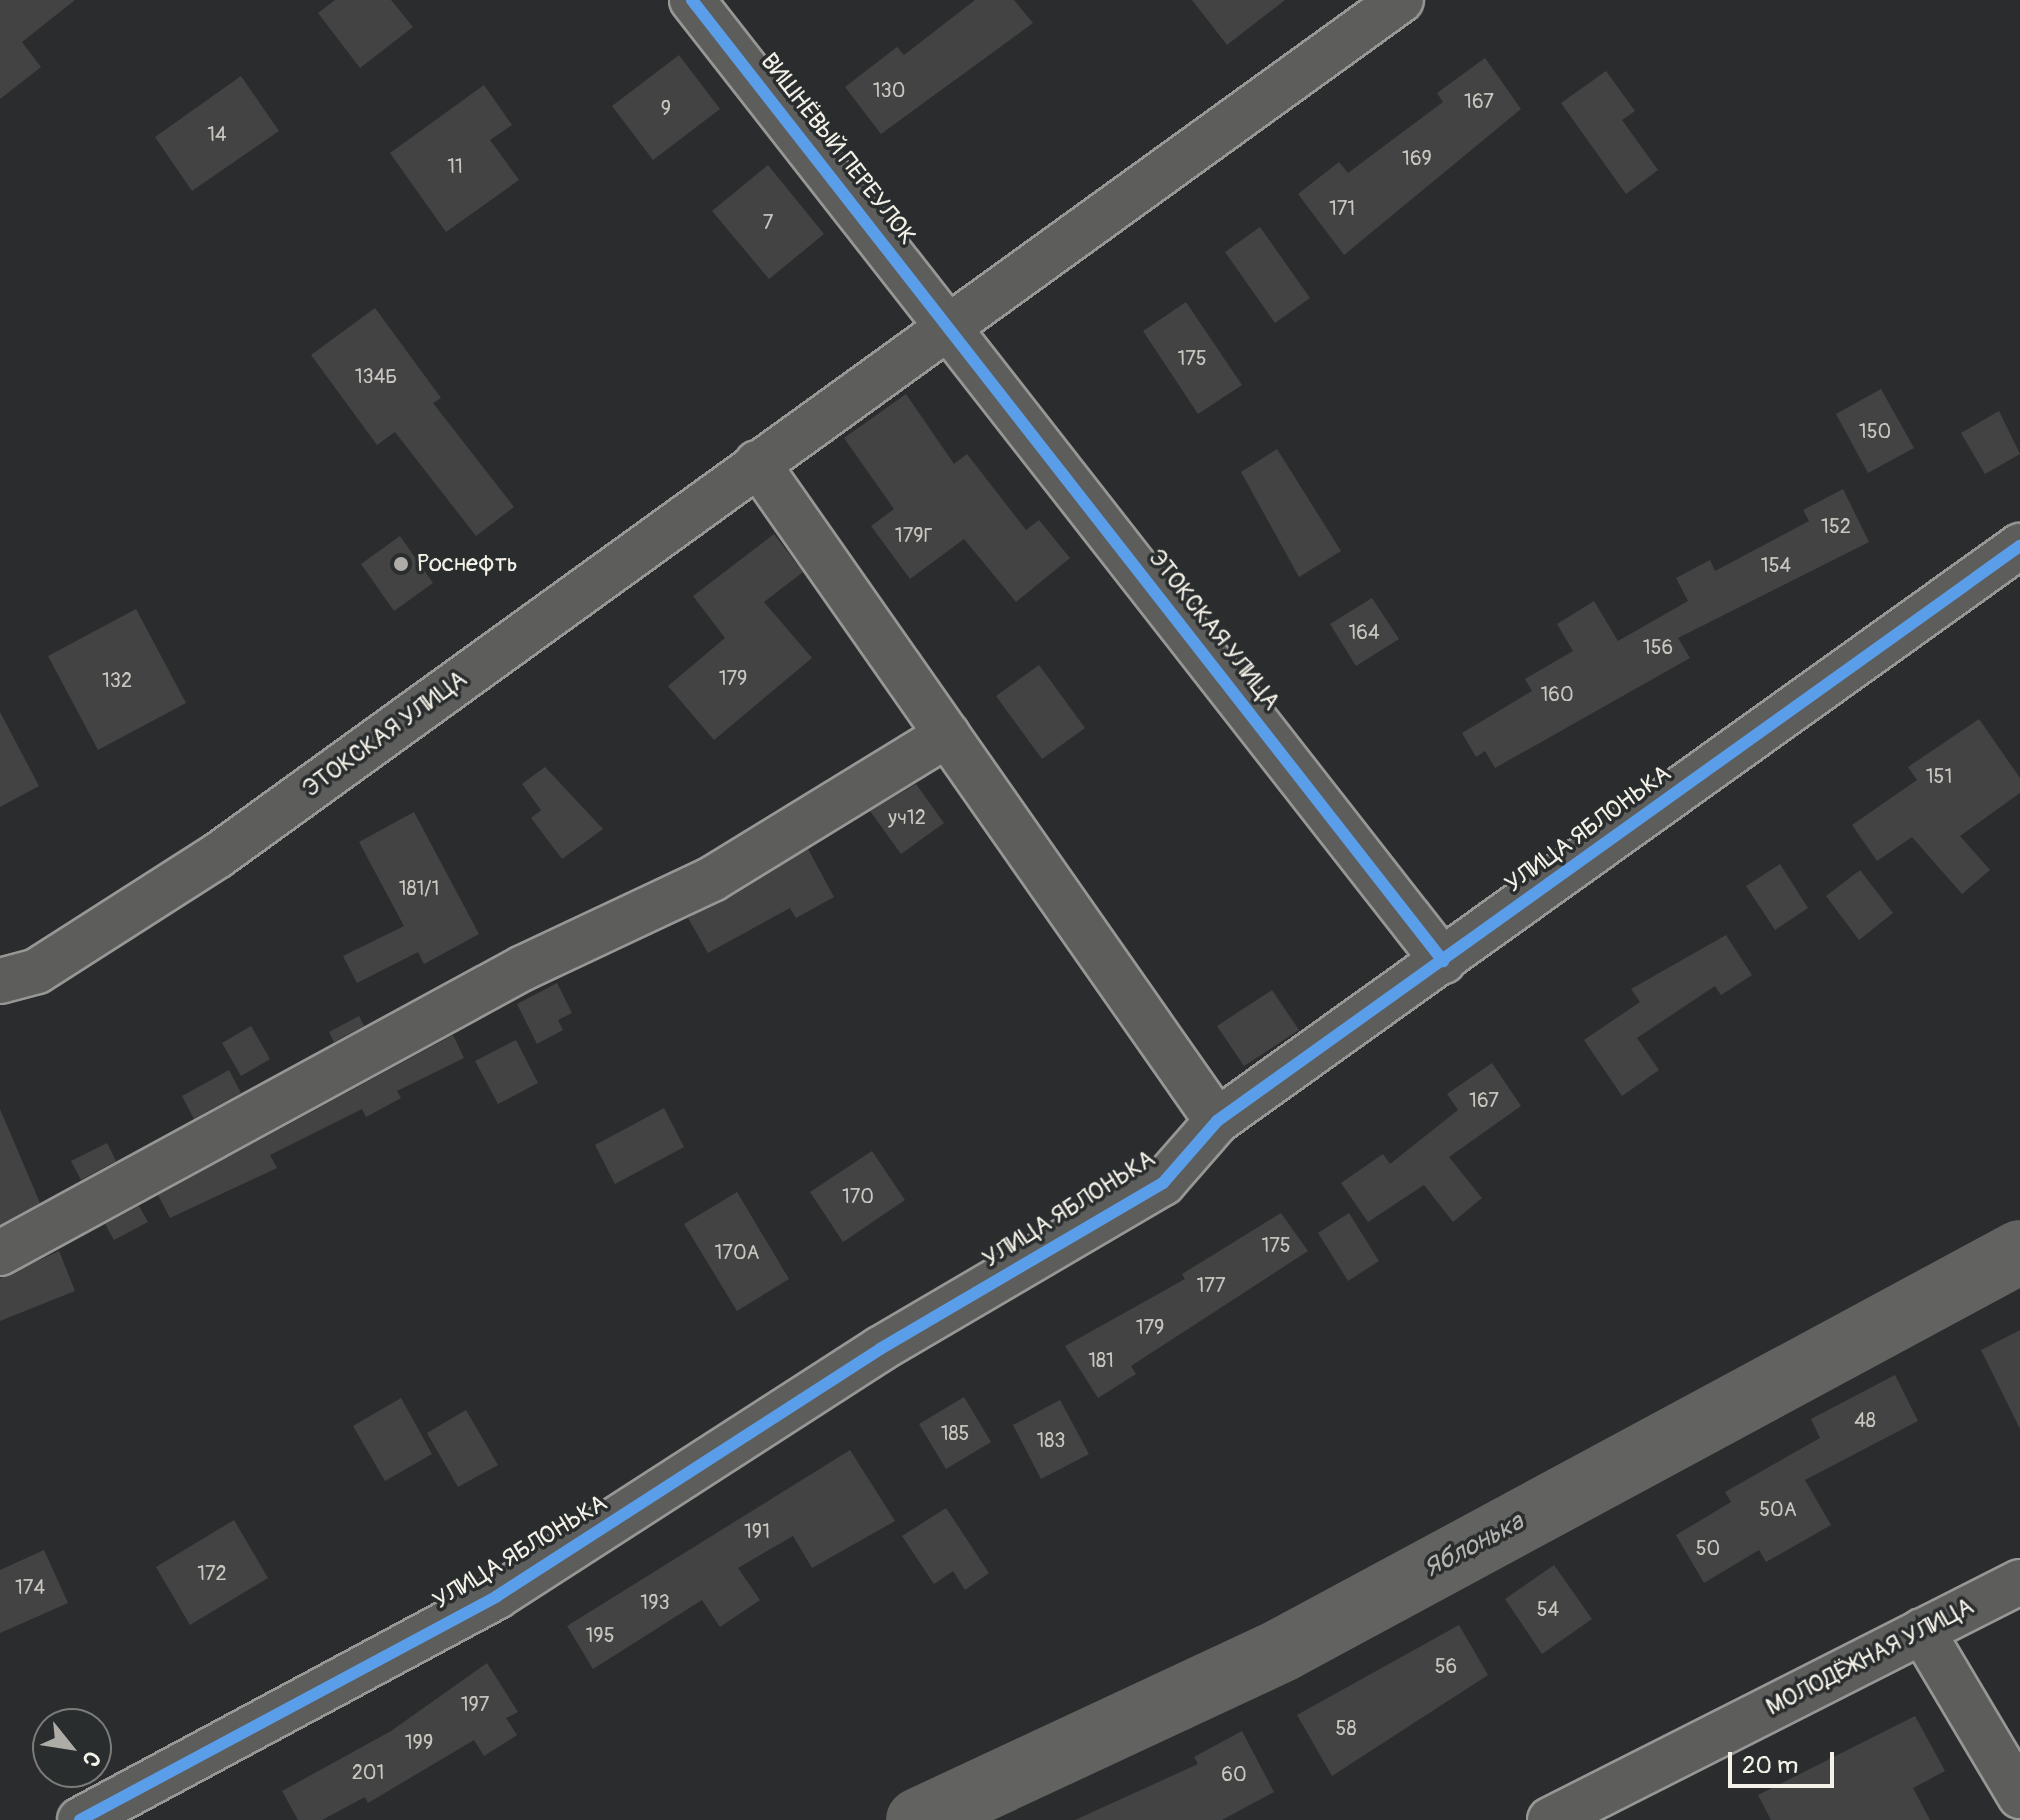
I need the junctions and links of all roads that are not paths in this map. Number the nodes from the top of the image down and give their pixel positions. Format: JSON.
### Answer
{"nodes":[{"id":1,"x":692,"y":0,"type":"edge"},
{"id":2,"x":1401,"y":0,"type":"edge"},
{"id":3,"x":950,"y":325,"type":"junction"},
{"id":4,"x":757,"y":463,"type":"junction"},
{"id":5,"x":2020,"y":546,"type":"edge"},
{"id":6,"x":947,"y":735,"type":"junction"},
{"id":7,"x":1443,"y":961,"type":"junction"},
{"id":8,"x":0,"y":981,"type":"edge"},
{"id":9,"x":1217,"y":1121,"type":"junction"},
{"id":10,"x":0,"y":1253,"type":"edge"},
{"id":11,"x":2020,"y":1582,"type":"edge"},
{"id":12,"x":1922,"y":1631,"type":"junction"},
{"id":13,"x":2017,"y":1781,"type":"edge"},
{"id":14,"x":80,"y":1820,"type":"edge"},
{"id":15,"x":1550,"y":1820,"type":"edge"}],
"edges":[{"from":1,"to":3,"type":"street","name":"ВИШНЁВЫЙ ПЕРЕУЛОК"},
{"from":2,"to":3,"type":"street","name":"ЭТОКСКАЯ УЛИЦА"},
{"from":3,"to":4,"type":"street","name":"ЭТОКСКАЯ УЛИЦА"},
{"from":3,"to":7,"type":"street","name":"ЭТОКСКАЯ УЛИЦА"},
{"from":4,"to":6,"type":"street"},
{"from":4,"to":8,"type":"street","name":"ЭТОКСКАЯ УЛИЦА"},
{"from":5,"to":7,"type":"street","name":"УЛИЦА ЯБЛОНЬКА"},
{"from":6,"to":9,"type":"street"},
{"from":6,"to":10,"type":"street"},
{"from":7,"to":9,"type":"street","name":"УЛИЦА ЯБЛОНЬКА"},
{"from":9,"to":14,"type":"street","name":"УЛИЦА ЯБЛОНЬКА"},
{"from":11,"to":12,"type":"street","name":"МОЛОДЁЖНАЯ УЛИЦА"},
{"from":12,"to":13,"type":"street"},
{"from":12,"to":15,"type":"street","name":"МОЛОДЁЖНАЯ УЛИЦА"}]}
